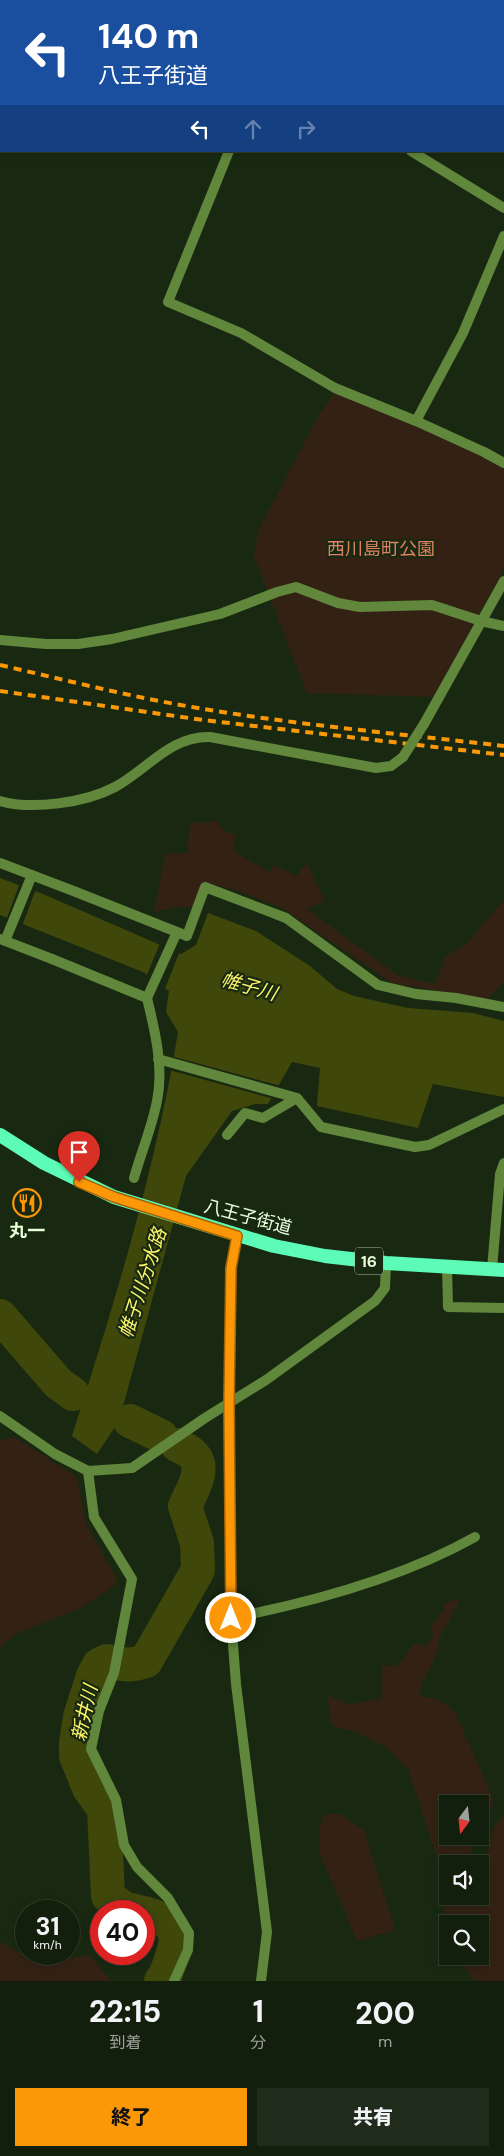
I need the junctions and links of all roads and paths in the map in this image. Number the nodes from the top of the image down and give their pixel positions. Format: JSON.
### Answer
{"nodes":[{"id":1,"x":229,"y":152,"type":"edge"},
{"id":2,"x":414,"y":152,"type":"edge"},
{"id":3,"x":504,"y":208,"type":"edge"},
{"id":4,"x":504,"y":236,"type":"edge"},
{"id":5,"x":416,"y":421,"type":"junction"},
{"id":6,"x":504,"y":463,"type":"edge"},
{"id":7,"x":504,"y":581,"type":"edge"},
{"id":8,"x":481,"y":621,"type":"junction"},
{"id":9,"x":504,"y":626,"type":"edge"},
{"id":10,"x":0,"y":640,"type":"edge"},
{"id":11,"x":0,"y":801,"type":"edge"},
{"id":12,"x":0,"y":863,"type":"edge"},
{"id":13,"x":30,"y":879,"type":"junction"},
{"id":14,"x":175,"y":935,"type":"junction"},
{"id":15,"x":4,"y":938,"type":"edge"},
{"id":16,"x":148,"y":996,"type":"junction"},
{"id":17,"x":504,"y":1007,"type":"edge"},
{"id":18,"x":162,"y":1060,"type":"junction"},
{"id":19,"x":298,"y":1098,"type":"junction"},
{"id":20,"x":504,"y":1109,"type":"edge"},
{"id":21,"x":0,"y":1135,"type":"edge"},
{"id":22,"x":227,"y":1135,"type":"dead end"},
{"id":23,"x":504,"y":1163,"type":"edge"},
{"id":24,"x":134,"y":1178,"type":"dead end"},
{"id":25,"x":237,"y":1236,"type":"junction"},
{"id":26,"x":386,"y":1263,"type":"junction"},
{"id":27,"x":447,"y":1266,"type":"junction"},
{"id":28,"x":498,"y":1270,"type":"edge"},
{"id":29,"x":504,"y":1308,"type":"edge"},
{"id":30,"x":229,"y":1404,"type":"junction"},
{"id":31,"x":0,"y":1416,"type":"edge"},
{"id":32,"x":88,"y":1471,"type":"junction"},
{"id":33,"x":475,"y":1537,"type":"dead end"},
{"id":34,"x":231,"y":1618,"type":"junction"},
{"id":35,"x":174,"y":1981,"type":"edge"},
{"id":36,"x":261,"y":1981,"type":"edge"}],
"edges":[{"from":1,"to":5,"type":"street"},
{"from":2,"to":3,"type":"street"},
{"from":4,"to":5,"type":"street"},
{"from":5,"to":6,"type":"street"},
{"from":7,"to":8,"type":"street"},
{"from":8,"to":9,"type":"street"},
{"from":8,"to":10,"type":"street"},
{"from":8,"to":11,"type":"street","bridge":true},
{"from":12,"to":13,"type":"street"},
{"from":13,"to":14,"type":"street"},
{"from":13,"to":15,"type":"street"},
{"from":14,"to":16,"type":"street"},
{"from":14,"to":17,"type":"street"},
{"from":15,"to":16,"type":"street"},
{"from":16,"to":18,"type":"street"},
{"from":18,"to":19,"type":"street"},
{"from":18,"to":24,"type":"street"},
{"from":19,"to":20,"type":"street"},
{"from":19,"to":22,"type":"street"},
{"from":21,"to":25,"type":"highway","name":"八王子街道","number":"16"},
{"from":23,"to":28,"type":"street"},
{"from":25,"to":26,"type":"highway","name":"八王子街道","number":"16"},
{"from":25,"to":30,"type":"street"},
{"from":26,"to":27,"type":"highway","name":"八王子街道","number":"16"},
{"from":26,"to":30,"type":"street"},
{"from":27,"to":28,"type":"highway","name":"八王子街道","number":"16"},
{"from":27,"to":29,"type":"street"},
{"from":30,"to":32,"type":"street"},
{"from":30,"to":34,"type":"street"},
{"from":31,"to":32,"type":"street"},
{"from":32,"to":35,"type":"street"},
{"from":33,"to":34,"type":"street"},
{"from":34,"to":36,"type":"street"}]}
